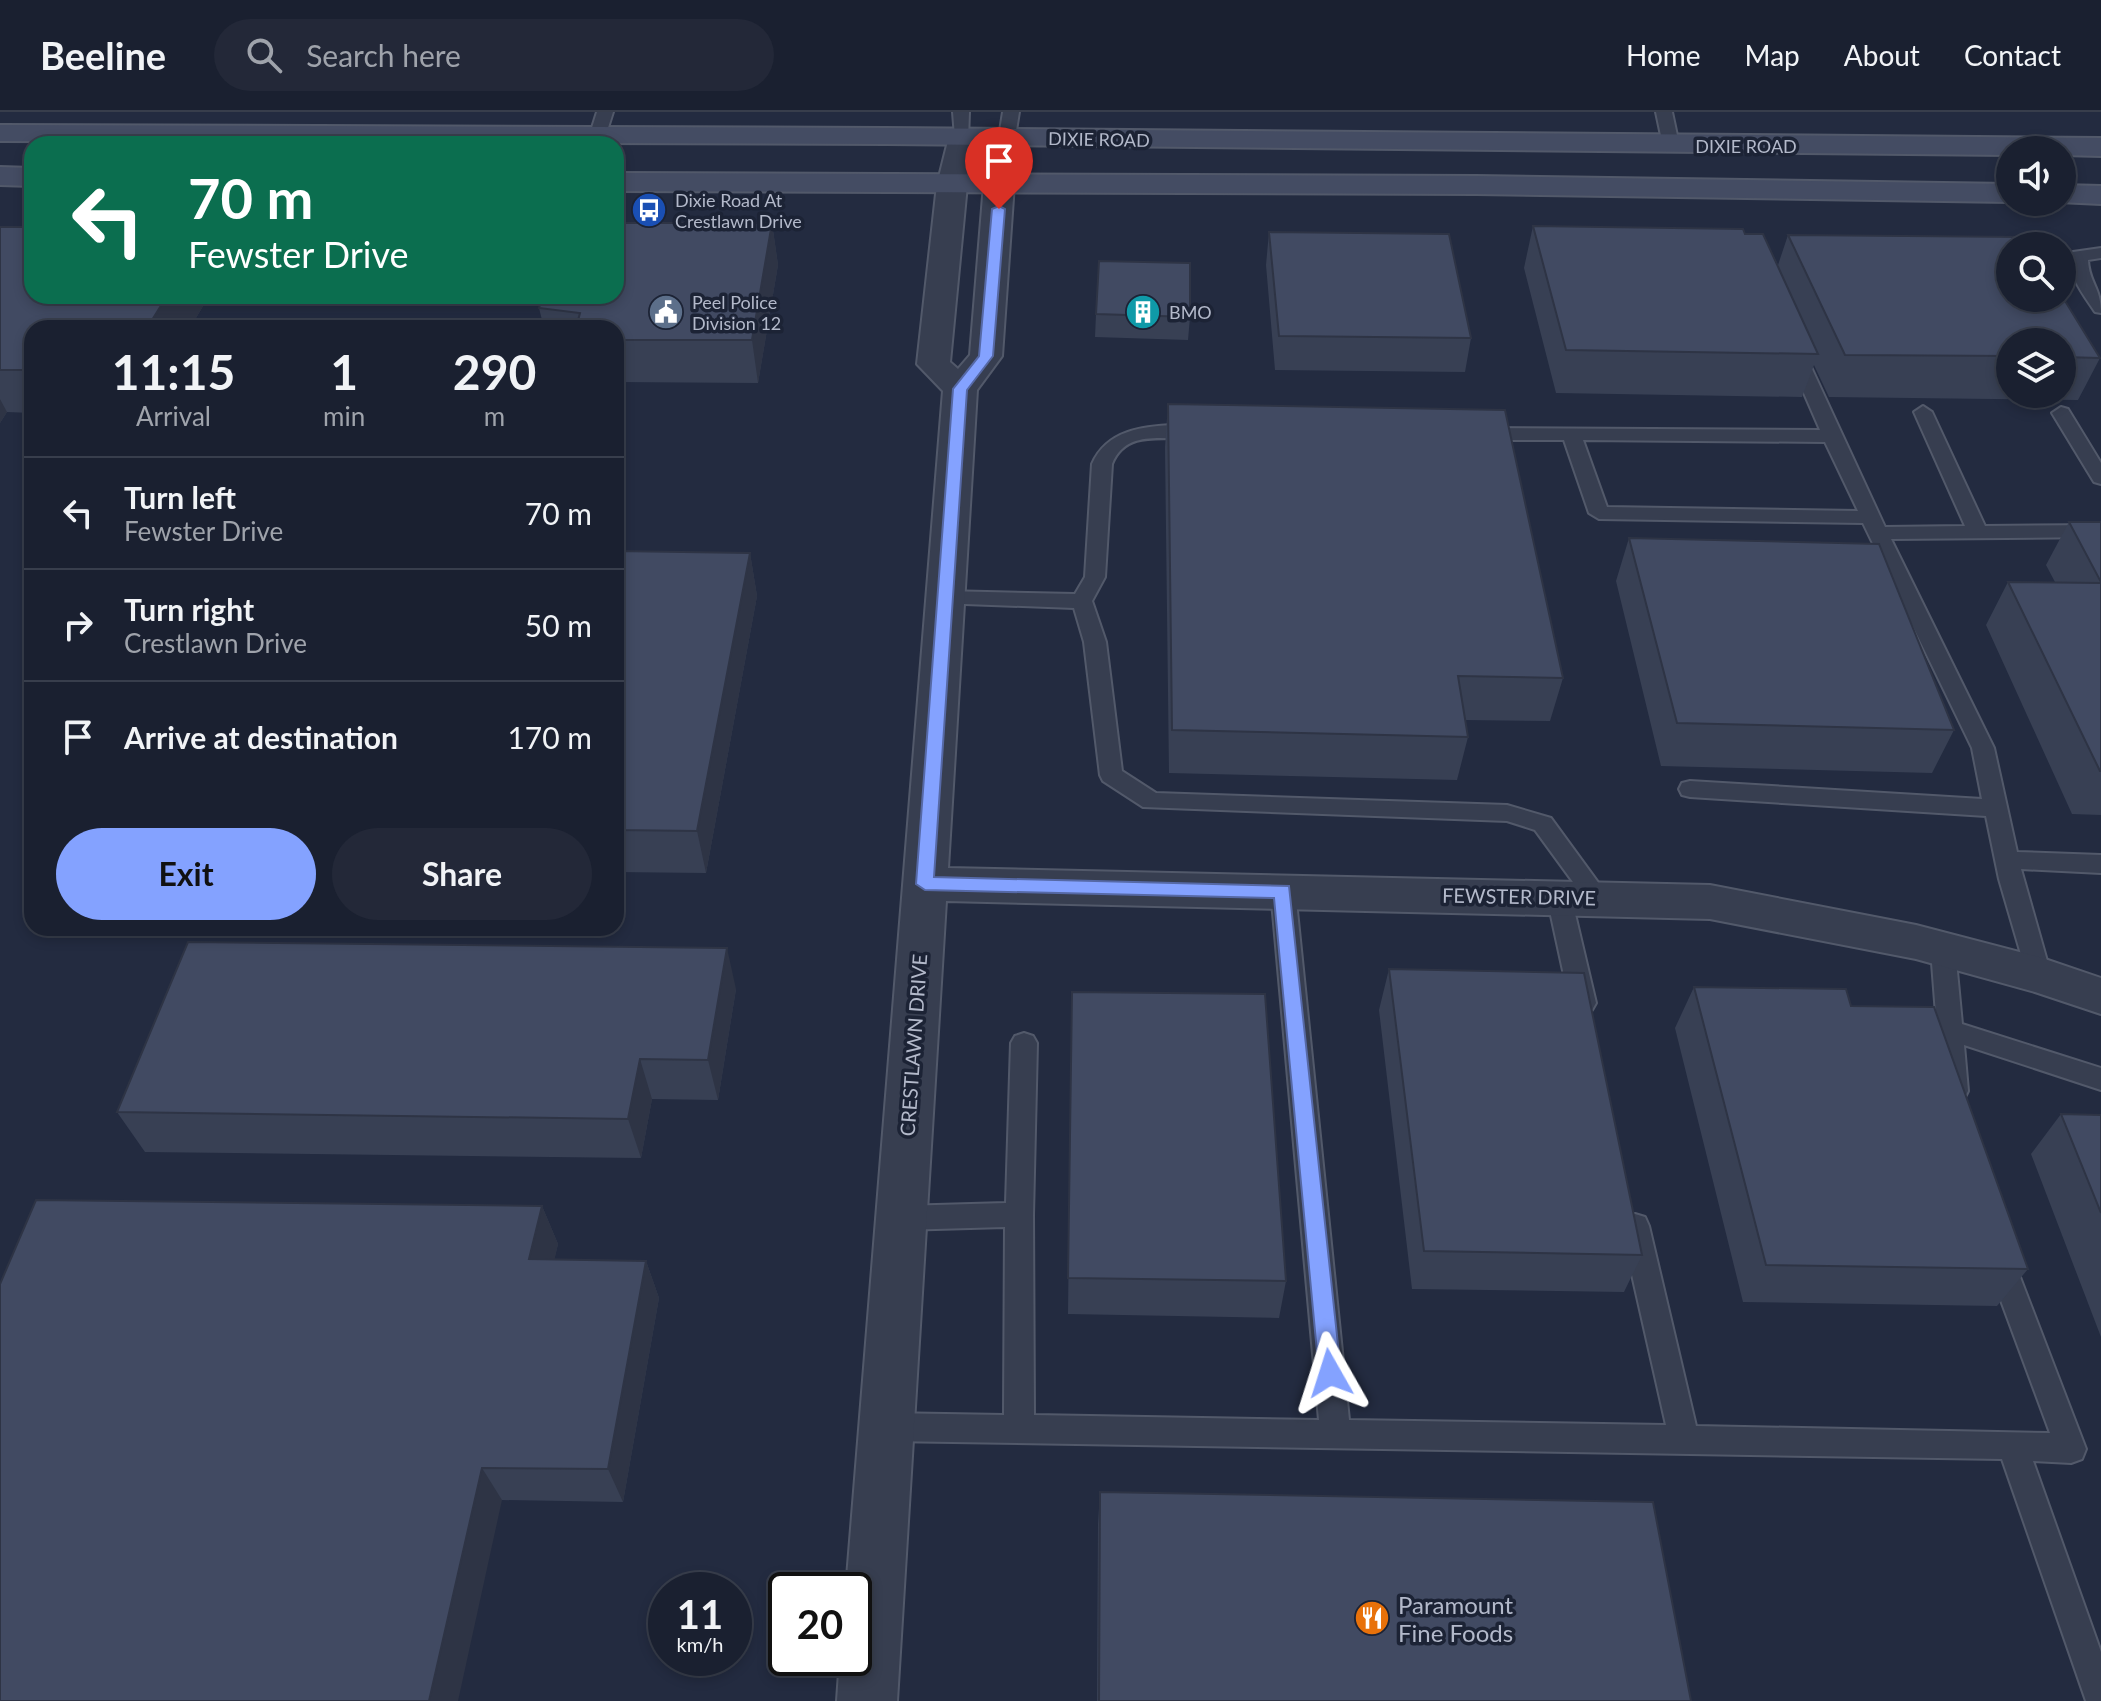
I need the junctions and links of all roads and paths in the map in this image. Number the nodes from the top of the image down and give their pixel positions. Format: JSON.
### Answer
{"nodes":[{"id":1,"x":1664,"y":112,"type":"edge"},
{"id":2,"x":601,"y":123,"type":"edge"},
{"id":3,"x":962,"y":124,"type":"edge"},
{"id":4,"x":1009,"y":124,"type":"edge"},
{"id":5,"x":0,"y":133,"type":"edge"},
{"id":6,"x":1671,"y":145,"type":"junction"},
{"id":7,"x":2101,"y":147,"type":"edge"},
{"id":8,"x":0,"y":176,"type":"edge"},
{"id":9,"x":24,"y":177,"type":"edge"},
{"id":10,"x":624,"y":182,"type":"edge"},
{"id":11,"x":999,"y":184,"type":"junction"},
{"id":12,"x":952,"y":185,"type":"junction"},
{"id":13,"x":1996,"y":193,"type":"edge"},
{"id":14,"x":2076,"y":194,"type":"edge"},
{"id":15,"x":2101,"y":195,"type":"edge"},
{"id":16,"x":2101,"y":253,"type":"edge"},
{"id":17,"x":2076,"y":255,"type":"edge"},
{"id":18,"x":2076,"y":266,"type":"edge"},
{"id":19,"x":2101,"y":308,"type":"edge"},
{"id":20,"x":1789,"y":339,"type":"edge"},
{"id":21,"x":960,"y":389,"type":"junction"},
{"id":22,"x":1923,"y":412,"type":"dead end"},
{"id":23,"x":2061,"y":413,"type":"dead end"},
{"id":24,"x":1214,"y":431,"type":"edge"},
{"id":25,"x":1463,"y":434,"type":"edge"},
{"id":26,"x":1572,"y":435,"type":"junction"},
{"id":27,"x":1832,"y":436,"type":"junction"},
{"id":28,"x":2101,"y":478,"type":"edge"},
{"id":29,"x":1874,"y":525,"type":"junction"},
{"id":30,"x":2101,"y":531,"type":"edge"},
{"id":31,"x":1978,"y":532,"type":"junction"},
{"id":32,"x":945,"y":598,"type":"junction"},
{"id":33,"x":1082,"y":601,"type":"junction"},
{"id":34,"x":1690,"y":789,"type":"dead end"},
{"id":35,"x":1996,"y":808,"type":"junction"},
{"id":36,"x":2007,"y":860,"type":"junction"},
{"id":37,"x":2101,"y":864,"type":"edge"},
{"id":38,"x":925,"y":884,"type":"junction"},
{"id":39,"x":1283,"y":891,"type":"junction"},
{"id":40,"x":1578,"y":897,"type":"junction"},
{"id":41,"x":1943,"y":950,"type":"junction"},
{"id":42,"x":2039,"y":975,"type":"junction"},
{"id":43,"x":2101,"y":996,"type":"edge"},
{"id":44,"x":1587,"y":1021,"type":"edge"},
{"id":45,"x":1950,"y":1030,"type":"junction"},
{"id":46,"x":1024,"y":1043,"type":"dead end"},
{"id":47,"x":2101,"y":1079,"type":"edge"},
{"id":48,"x":1957,"y":1122,"type":"edge"},
{"id":49,"x":1630,"y":1207,"type":"edge"},
{"id":50,"x":1019,"y":1215,"type":"junction"},
{"id":51,"x":901,"y":1218,"type":"junction"},
{"id":52,"x":1993,"y":1241,"type":"edge"},
{"id":53,"x":887,"y":1427,"type":"junction"},
{"id":54,"x":1019,"y":1429,"type":"junction"},
{"id":55,"x":1335,"y":1434,"type":"junction"},
{"id":56,"x":1684,"y":1440,"type":"junction"},
{"id":57,"x":2012,"y":1445,"type":"junction"},
{"id":58,"x":2101,"y":1698,"type":"edge"},
{"id":59,"x":867,"y":1701,"type":"edge"}],
"edges":[{"from":1,"to":6,"type":"lane"},
{"from":2,"to":3,"type":"main road","name":"DIXIE ROAD"},
{"from":2,"to":5,"type":"main road","name":"DIXIE ROAD"},
{"from":3,"to":4,"type":"main road","name":"DIXIE ROAD"},
{"from":3,"to":12,"type":"street"},
{"from":4,"to":6,"type":"main road","name":"DIXIE ROAD"},
{"from":4,"to":11,"type":"street"},
{"from":6,"to":7,"type":"main road","name":"DIXIE ROAD"},
{"from":8,"to":9,"type":"main road"},
{"from":10,"to":12,"type":"main road"},
{"from":11,"to":12,"type":"main road"},
{"from":11,"to":13,"type":"main road"},
{"from":11,"to":21,"type":"street"},
{"from":12,"to":21,"type":"street"},
{"from":14,"to":15,"type":"main road"},
{"from":16,"to":17,"type":"lane"},
{"from":18,"to":19,"type":"lane"},
{"from":20,"to":27,"type":"lane"},
{"from":21,"to":32,"type":"street","name":"CRESTLAWN DRIVE"},
{"from":22,"to":31,"type":"lane"},
{"from":23,"to":28,"type":"lane"},
{"from":24,"to":33,"type":"lane"},
{"from":25,"to":26,"type":"lane"},
{"from":26,"to":27,"type":"lane"},
{"from":26,"to":29,"type":"lane"},
{"from":27,"to":29,"type":"lane"},
{"from":29,"to":31,"type":"lane"},
{"from":29,"to":35,"type":"lane"},
{"from":30,"to":31,"type":"lane"},
{"from":32,"to":33,"type":"lane"},
{"from":32,"to":38,"type":"street","name":"CRESTLAWN DRIVE"},
{"from":33,"to":40,"type":"lane"},
{"from":34,"to":35,"type":"lane"},
{"from":35,"to":36,"type":"lane"},
{"from":36,"to":37,"type":"lane"},
{"from":36,"to":42,"type":"lane"},
{"from":38,"to":39,"type":"street","name":"FEWSTER DRIVE"},
{"from":38,"to":51,"type":"street","name":"CRESTLAWN DRIVE"},
{"from":39,"to":40,"type":"street","name":"FEWSTER DRIVE"},
{"from":39,"to":55,"type":"lane"},
{"from":40,"to":41,"type":"street","name":"FEWSTER DRIVE"},
{"from":40,"to":44,"type":"lane"},
{"from":41,"to":42,"type":"street","name":"FEWSTER DRIVE"},
{"from":41,"to":45,"type":"lane"},
{"from":42,"to":43,"type":"street","name":"FEWSTER DRIVE"},
{"from":45,"to":47,"type":"lane"},
{"from":45,"to":48,"type":"lane"},
{"from":46,"to":50,"type":"lane"},
{"from":49,"to":56,"type":"lane"},
{"from":50,"to":51,"type":"lane"},
{"from":50,"to":54,"type":"lane"},
{"from":51,"to":53,"type":"street","name":"CRESTLAWN DRIVE"},
{"from":52,"to":57,"type":"lane"},
{"from":53,"to":54,"type":"lane"},
{"from":53,"to":59,"type":"street","name":"CRESTLAWN DRIVE"},
{"from":54,"to":55,"type":"lane"},
{"from":55,"to":56,"type":"lane"},
{"from":56,"to":57,"type":"lane"},
{"from":57,"to":58,"type":"lane"}]}
